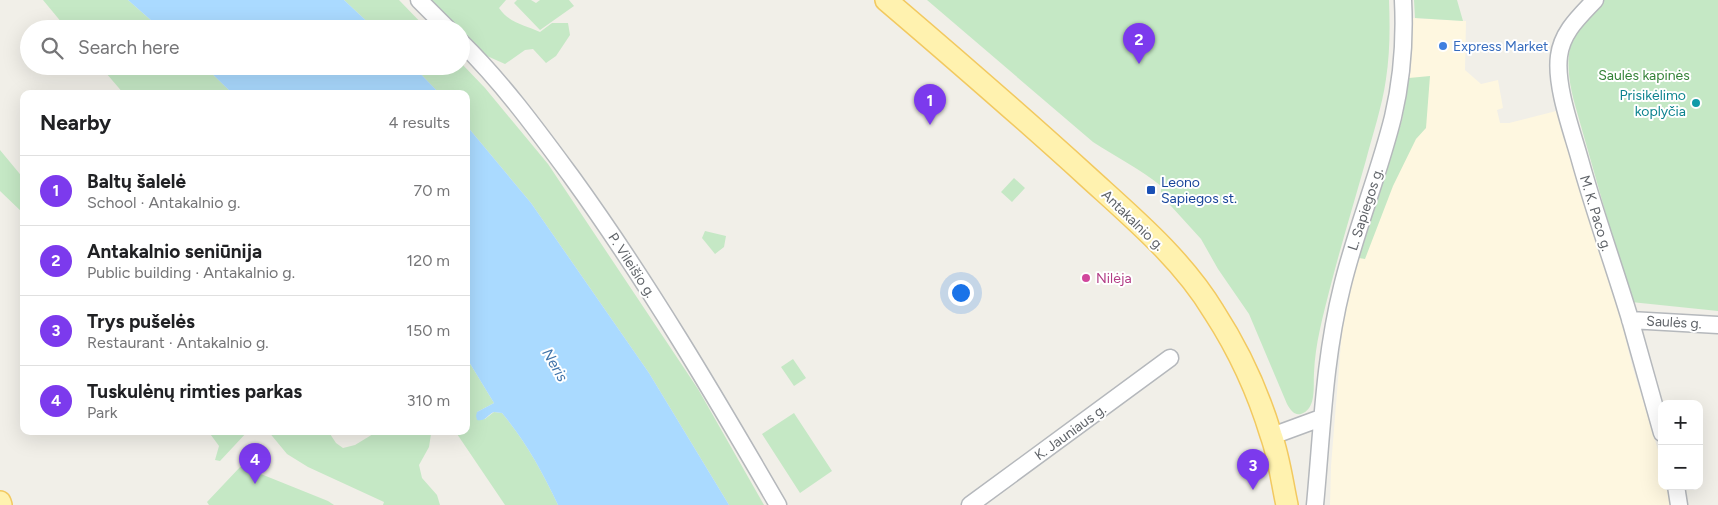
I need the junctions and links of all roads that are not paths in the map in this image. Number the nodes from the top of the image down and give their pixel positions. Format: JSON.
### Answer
{"nodes":[{"id":1,"x":420,"y":0,"type":"edge"},
{"id":2,"x":886,"y":0,"type":"edge"},
{"id":3,"x":1403,"y":0,"type":"edge"},
{"id":4,"x":1595,"y":0,"type":"edge"},
{"id":5,"x":439,"y":20,"type":"edge"},
{"id":6,"x":470,"y":51,"type":"edge"},
{"id":7,"x":1630,"y":320,"type":"junction"},
{"id":8,"x":1718,"y":325,"type":"edge"},
{"id":9,"x":1170,"y":358,"type":"dead end"},
{"id":10,"x":1321,"y":418,"type":"junction"},
{"id":11,"x":1658,"y":419,"type":"edge"},
{"id":12,"x":1272,"y":436,"type":"junction"},
{"id":13,"x":1677,"y":490,"type":"edge"},
{"id":14,"x":778,"y":505,"type":"edge"},
{"id":15,"x":970,"y":505,"type":"edge"},
{"id":16,"x":1287,"y":505,"type":"edge"},
{"id":17,"x":1315,"y":505,"type":"edge"},
{"id":18,"x":1679,"y":505,"type":"edge"}],
"edges":[{"from":1,"to":5,"type":"street"},
{"from":2,"to":12,"type":"main road","name":"Antakalnio g."},
{"from":3,"to":10,"type":"street","name":"L. Sapiegos g."},
{"from":4,"to":7,"type":"street","name":"M. K. Paco g."},
{"from":6,"to":14,"type":"street","name":"P. Vileišio g."},
{"from":7,"to":8,"type":"street","name":"Saulės g."},
{"from":7,"to":11,"type":"street","name":"M. K. Paco g."},
{"from":9,"to":15,"type":"street","name":"K. Jauniaus g."},
{"from":10,"to":12,"type":"street"},
{"from":10,"to":17,"type":"street","name":"L. Sapiegos g."},
{"from":12,"to":16,"type":"main road","name":"Antakalnio g."},
{"from":13,"to":18,"type":"street"}]}
